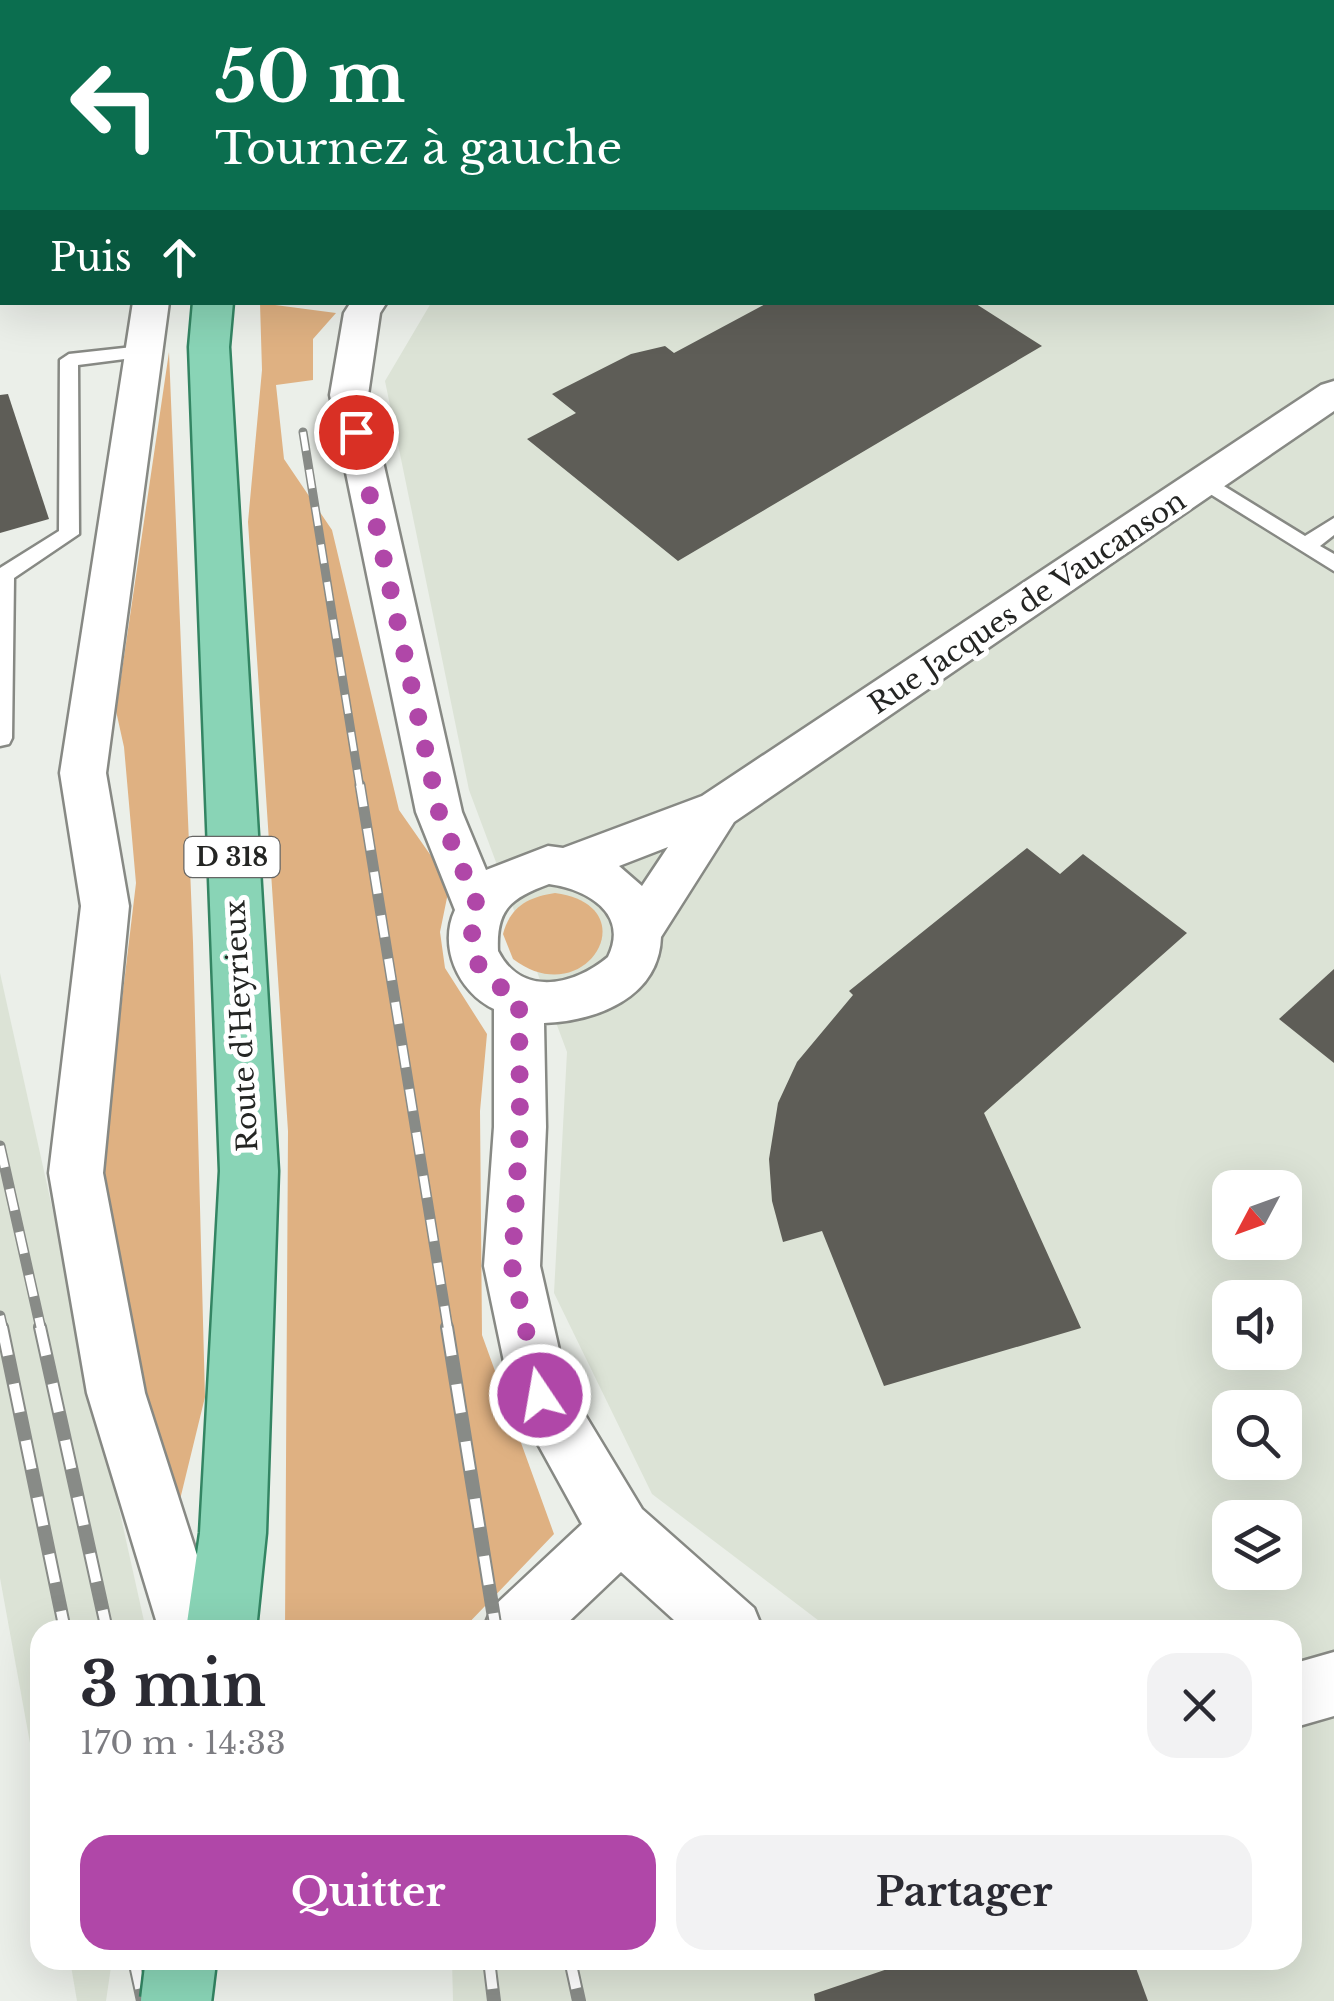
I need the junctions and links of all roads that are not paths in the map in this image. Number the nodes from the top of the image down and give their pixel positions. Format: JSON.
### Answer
{"nodes":[{"id":1,"x":150,"y":305,"type":"edge"},
{"id":2,"x":212,"y":305,"type":"edge"},
{"id":3,"x":367,"y":305,"type":"edge"},
{"id":4,"x":142,"y":352,"type":"junction"},
{"id":5,"x":1333,"y":396,"type":"edge"},
{"id":6,"x":1206,"y":482,"type":"junction"},
{"id":7,"x":1334,"y":525,"type":"edge"},
{"id":8,"x":1306,"y":546,"type":"junction"},
{"id":9,"x":1334,"y":564,"type":"edge"},
{"id":10,"x":1,"y":738,"type":"edge"},
{"id":11,"x":718,"y":810,"type":"junction"},
{"id":12,"x":439,"y":812,"type":"junction"},
{"id":13,"x":548,"y":867,"type":"junction"},
{"id":14,"x":478,"y":907,"type":"junction"},
{"id":15,"x":639,"y":930,"type":"junction"},
{"id":16,"x":519,"y":998,"type":"junction"},
{"id":17,"x":574,"y":1001,"type":"junction"},
{"id":18,"x":520,"y":1127,"type":"junction"},
{"id":19,"x":620,"y":1532,"type":"junction"},
{"id":20,"x":187,"y":1620,"type":"edge"},
{"id":21,"x":223,"y":1620,"type":"edge"},
{"id":22,"x":525,"y":1620,"type":"edge"},
{"id":23,"x":721,"y":1620,"type":"edge"},
{"id":24,"x":1334,"y":1684,"type":"edge"},
{"id":25,"x":1302,"y":1693,"type":"edge"},
{"id":26,"x":180,"y":1970,"type":"edge"},
{"id":27,"x":176,"y":2001,"type":"edge"}],
"edges":[{"from":1,"to":4,"type":"street"},
{"from":2,"to":21,"type":"main road","name":"Route d'Heyrieux","number":"D 318"},
{"from":3,"to":12,"type":"street"},
{"from":4,"to":10,"type":"lane"},
{"from":4,"to":20,"type":"street"},
{"from":5,"to":6,"type":"street","name":"Rue Jacques de Vaucanson"},
{"from":6,"to":8,"type":"lane"},
{"from":6,"to":11,"type":"street","name":"Rue Jacques de Vaucanson"},
{"from":7,"to":8,"type":"lane"},
{"from":8,"to":9,"type":"lane"},
{"from":11,"to":13,"type":"street","name":"Rue Jacques de Vaucanson"},
{"from":11,"to":15,"type":"street","name":"Rue Jacques de Vaucanson"},
{"from":12,"to":13,"type":"street"},
{"from":12,"to":14,"type":"street"},
{"from":13,"to":14,"type":"street"},
{"from":13,"to":15,"type":"street"},
{"from":14,"to":16,"type":"street"},
{"from":15,"to":17,"type":"street"},
{"from":16,"to":17,"type":"street"},
{"from":16,"to":18,"type":"street"},
{"from":17,"to":18,"type":"street"},
{"from":18,"to":19,"type":"street"},
{"from":19,"to":22,"type":"street"},
{"from":19,"to":23,"type":"street"},
{"from":24,"to":25,"type":"street"},
{"from":26,"to":27,"type":"main road","bridge":true}]}
